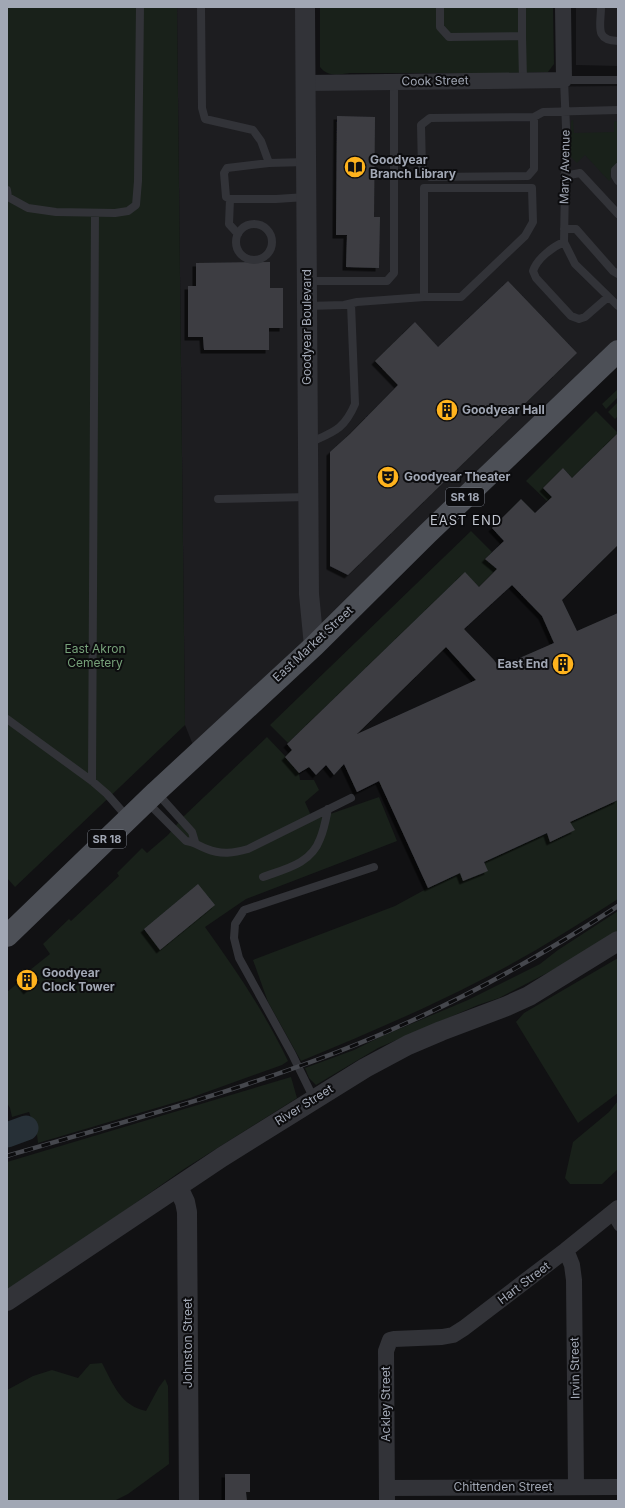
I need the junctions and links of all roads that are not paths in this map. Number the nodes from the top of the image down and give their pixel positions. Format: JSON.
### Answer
{"nodes":[{"id":1,"x":140,"y":7,"type":"edge"},
{"id":2,"x":201,"y":7,"type":"edge"},
{"id":3,"x":305,"y":7,"type":"edge"},
{"id":4,"x":440,"y":7,"type":"edge"},
{"id":5,"x":522,"y":7,"type":"edge"},
{"id":6,"x":563,"y":7,"type":"edge"},
{"id":7,"x":601,"y":7,"type":"edge"},
{"id":8,"x":522,"y":36,"type":"junction"},
{"id":9,"x":618,"y":41,"type":"edge"},
{"id":10,"x":523,"y":80,"type":"junction"},
{"id":11,"x":564,"y":80,"type":"junction"},
{"id":12,"x":618,"y":80,"type":"edge"},
{"id":13,"x":305,"y":82,"type":"junction"},
{"id":14,"x":394,"y":82,"type":"junction"},
{"id":15,"x":618,"y":110,"type":"edge"},
{"id":16,"x":566,"y":112,"type":"junction"},
{"id":17,"x":534,"y":117,"type":"junction"},
{"id":18,"x":306,"y":162,"type":"junction"},
{"id":19,"x":269,"y":163,"type":"junction"},
{"id":20,"x":618,"y":167,"type":"edge"},
{"id":21,"x":564,"y":176,"type":"junction"},
{"id":22,"x":618,"y":181,"type":"edge"},
{"id":23,"x":7,"y":195,"type":"edge"},
{"id":24,"x":306,"y":197,"type":"junction"},
{"id":25,"x":230,"y":199,"type":"junction"},
{"id":26,"x":95,"y":213,"type":"junction"},
{"id":27,"x":618,"y":214,"type":"edge"},
{"id":28,"x":564,"y":229,"type":"junction"},
{"id":29,"x":238,"y":234,"type":"junction"},
{"id":30,"x":564,"y":242,"type":"junction"},
{"id":31,"x":618,"y":274,"type":"edge"},
{"id":32,"x":307,"y":281,"type":"junction"},
{"id":33,"x":424,"y":297,"type":"junction"},
{"id":34,"x":608,"y":297,"type":"junction"},
{"id":35,"x":351,"y":304,"type":"junction"},
{"id":36,"x":307,"y":306,"type":"junction"},
{"id":37,"x":618,"y":306,"type":"edge"},
{"id":38,"x":618,"y":351,"type":"edge"},
{"id":39,"x":308,"y":443,"type":"junction"},
{"id":40,"x":308,"y":497,"type":"junction"},
{"id":41,"x":218,"y":499,"type":"dead end"},
{"id":42,"x":314,"y":646,"type":"junction"},
{"id":43,"x":7,"y":719,"type":"edge"},
{"id":44,"x":92,"y":781,"type":"junction"},
{"id":45,"x":151,"y":797,"type":"junction"},
{"id":46,"x":351,"y":798,"type":"dead end"},
{"id":47,"x":328,"y":809,"type":"junction"},
{"id":48,"x":128,"y":819,"type":"junction"},
{"id":49,"x":195,"y":842,"type":"junction"},
{"id":50,"x":374,"y":867,"type":"dead end"},
{"id":51,"x":263,"y":877,"type":"dead end"},
{"id":52,"x":7,"y":936,"type":"edge"},
{"id":53,"x":618,"y":941,"type":"edge"},
{"id":54,"x":314,"y":1099,"type":"junction"},
{"id":55,"x":178,"y":1187,"type":"junction"},
{"id":56,"x":615,"y":1216,"type":"edge"},
{"id":57,"x":566,"y":1250,"type":"junction"},
{"id":58,"x":7,"y":1301,"type":"edge"},
{"id":59,"x":422,"y":1338,"type":"joint"},
{"id":60,"x":576,"y":1487,"type":"junction"},
{"id":61,"x":618,"y":1487,"type":"edge"},
{"id":62,"x":387,"y":1494,"type":"edge"},
{"id":63,"x":189,"y":1501,"type":"edge"}],
"edges":[{"from":1,"to":26,"type":"lane"},
{"from":2,"to":19,"type":"lane"},
{"from":3,"to":13,"type":"street","name":"Goodyear Boulevard"},
{"from":4,"to":8,"type":"lane"},
{"from":5,"to":8,"type":"lane"},
{"from":6,"to":11,"type":"street","name":"Mary Avenue"},
{"from":7,"to":9,"type":"lane"},
{"from":8,"to":10,"type":"lane"},
{"from":10,"to":11,"type":"street","name":"Cook Street"},
{"from":10,"to":14,"type":"street","name":"Cook Street"},
{"from":11,"to":12,"type":"lane"},
{"from":11,"to":16,"type":"lane","name":"Mary Avenue"},
{"from":13,"to":14,"type":"street","name":"Cook Street"},
{"from":13,"to":18,"type":"street","name":"Goodyear Boulevard"},
{"from":14,"to":32,"type":"lane"},
{"from":15,"to":16,"type":"lane"},
{"from":16,"to":17,"type":"lane"},
{"from":16,"to":21,"type":"lane","name":"Mary Avenue"},
{"from":17,"to":17,"type":"lane"},
{"from":18,"to":19,"type":"lane"},
{"from":18,"to":24,"type":"street","name":"Goodyear Boulevard"},
{"from":19,"to":25,"type":"lane"},
{"from":20,"to":22,"type":"lane"},
{"from":21,"to":27,"type":"lane"},
{"from":21,"to":28,"type":"lane","name":"Mary Avenue"},
{"from":23,"to":26,"type":"lane"},
{"from":24,"to":25,"type":"lane"},
{"from":24,"to":32,"type":"street","name":"Goodyear Boulevard"},
{"from":25,"to":29,"type":"lane"},
{"from":26,"to":44,"type":"lane"},
{"from":28,"to":30,"type":"lane","name":"Mary Avenue"},
{"from":28,"to":31,"type":"lane"},
{"from":29,"to":29,"type":"lane"},
{"from":30,"to":34,"type":"lane","name":"Mary Avenue"},
{"from":30,"to":34,"type":"lane"},
{"from":32,"to":36,"type":"street","name":"Goodyear Boulevard"},
{"from":33,"to":33,"type":"lane"},
{"from":33,"to":35,"type":"lane"},
{"from":34,"to":37,"type":"lane","name":"Mary Avenue"},
{"from":35,"to":36,"type":"lane"},
{"from":35,"to":39,"type":"lane"},
{"from":36,"to":39,"type":"street","name":"Goodyear Boulevard"},
{"from":38,"to":42,"type":"main road","name":"East Market Street","number":"SR 18"},
{"from":39,"to":40,"type":"street","name":"Goodyear Boulevard"},
{"from":40,"to":41,"type":"lane"},
{"from":40,"to":42,"type":"street","name":"Goodyear Boulevard"},
{"from":42,"to":45,"type":"main road","name":"East Market Street","number":"SR 18"},
{"from":43,"to":44,"type":"lane"},
{"from":44,"to":48,"type":"lane"},
{"from":45,"to":48,"type":"main road","name":"East Market Street","number":"SR 18"},
{"from":45,"to":49,"type":"lane"},
{"from":45,"to":49,"type":"lane"},
{"from":46,"to":47,"type":"lane"},
{"from":47,"to":49,"type":"lane"},
{"from":47,"to":51,"type":"lane"},
{"from":48,"to":52,"type":"main road","name":"East Market Street","number":"SR 18"},
{"from":50,"to":54,"type":"lane"},
{"from":53,"to":54,"type":"street","name":"River Street"},
{"from":54,"to":55,"type":"street","name":"River Street"},
{"from":55,"to":58,"type":"street","name":"River Street"},
{"from":55,"to":63,"type":"street","name":"Johnston Street"},
{"from":56,"to":57,"type":"street","name":"Hart Street"},
{"from":57,"to":59,"type":"street","name":"Hart Street"},
{"from":57,"to":60,"type":"street","name":"Irvin Street"},
{"from":59,"to":62,"type":"street","name":"Ackley Street"},
{"from":60,"to":61,"type":"street","name":"Chittenden Street"},
{"from":60,"to":62,"type":"street","name":"Chittenden Street"}]}
